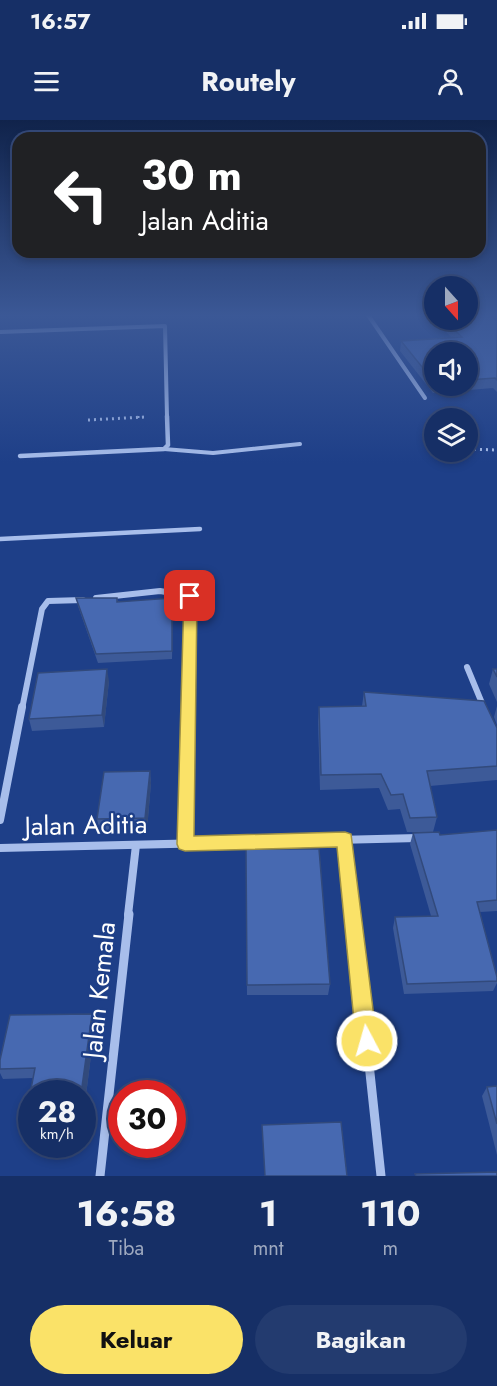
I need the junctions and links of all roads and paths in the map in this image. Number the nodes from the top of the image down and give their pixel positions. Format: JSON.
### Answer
{"nodes":[{"id":1,"x":165,"y":364,"type":"edge"},
{"id":2,"x":402,"y":364,"type":"edge"},
{"id":3,"x":425,"y":398,"type":"dead end"},
{"id":4,"x":167,"y":416,"type":"junction"},
{"id":5,"x":88,"y":420,"type":"dead end"},
{"id":6,"x":300,"y":444,"type":"dead end"},
{"id":7,"x":164,"y":449,"type":"junction"},
{"id":8,"x":478,"y":449,"type":"edge"},
{"id":9,"x":497,"y":450,"type":"edge"},
{"id":10,"x":20,"y":456,"type":"dead end"},
{"id":11,"x":200,"y":529,"type":"dead end"},
{"id":12,"x":0,"y":539,"type":"edge"},
{"id":13,"x":467,"y":667,"type":"dead end"},
{"id":14,"x":489,"y":719,"type":"edge"},
{"id":15,"x":0,"y":820,"type":"edge"},
{"id":16,"x":427,"y":838,"type":"edge"},
{"id":17,"x":345,"y":839,"type":"junction"},
{"id":18,"x":0,"y":842,"type":"edge"},
{"id":19,"x":185,"y":844,"type":"junction"},
{"id":20,"x":136,"y":845,"type":"junction"},
{"id":21,"x":4,"y":848,"type":"edge"},
{"id":22,"x":100,"y":1176,"type":"edge"},
{"id":23,"x":381,"y":1176,"type":"edge"}],
"edges":[{"from":1,"to":4,"type":"street"},
{"from":2,"to":3,"type":"street"},
{"from":4,"to":5,"type":"path"},
{"from":4,"to":7,"type":"street"},
{"from":6,"to":7,"type":"lane"},
{"from":7,"to":10,"type":"street"},
{"from":8,"to":9,"type":"path"},
{"from":11,"to":12,"type":"street"},
{"from":13,"to":14,"type":"street"},
{"from":15,"to":19,"type":"street"},
{"from":16,"to":17,"type":"street","name":"Jalan Aditia"},
{"from":17,"to":19,"type":"street","name":"Jalan Aditia"},
{"from":17,"to":23,"type":"street"},
{"from":18,"to":21,"type":"street"},
{"from":19,"to":20,"type":"street","name":"Jalan Aditia"},
{"from":20,"to":21,"type":"street","name":"Jalan Aditia"},
{"from":20,"to":22,"type":"street","name":"Jalan Kemala"}]}
